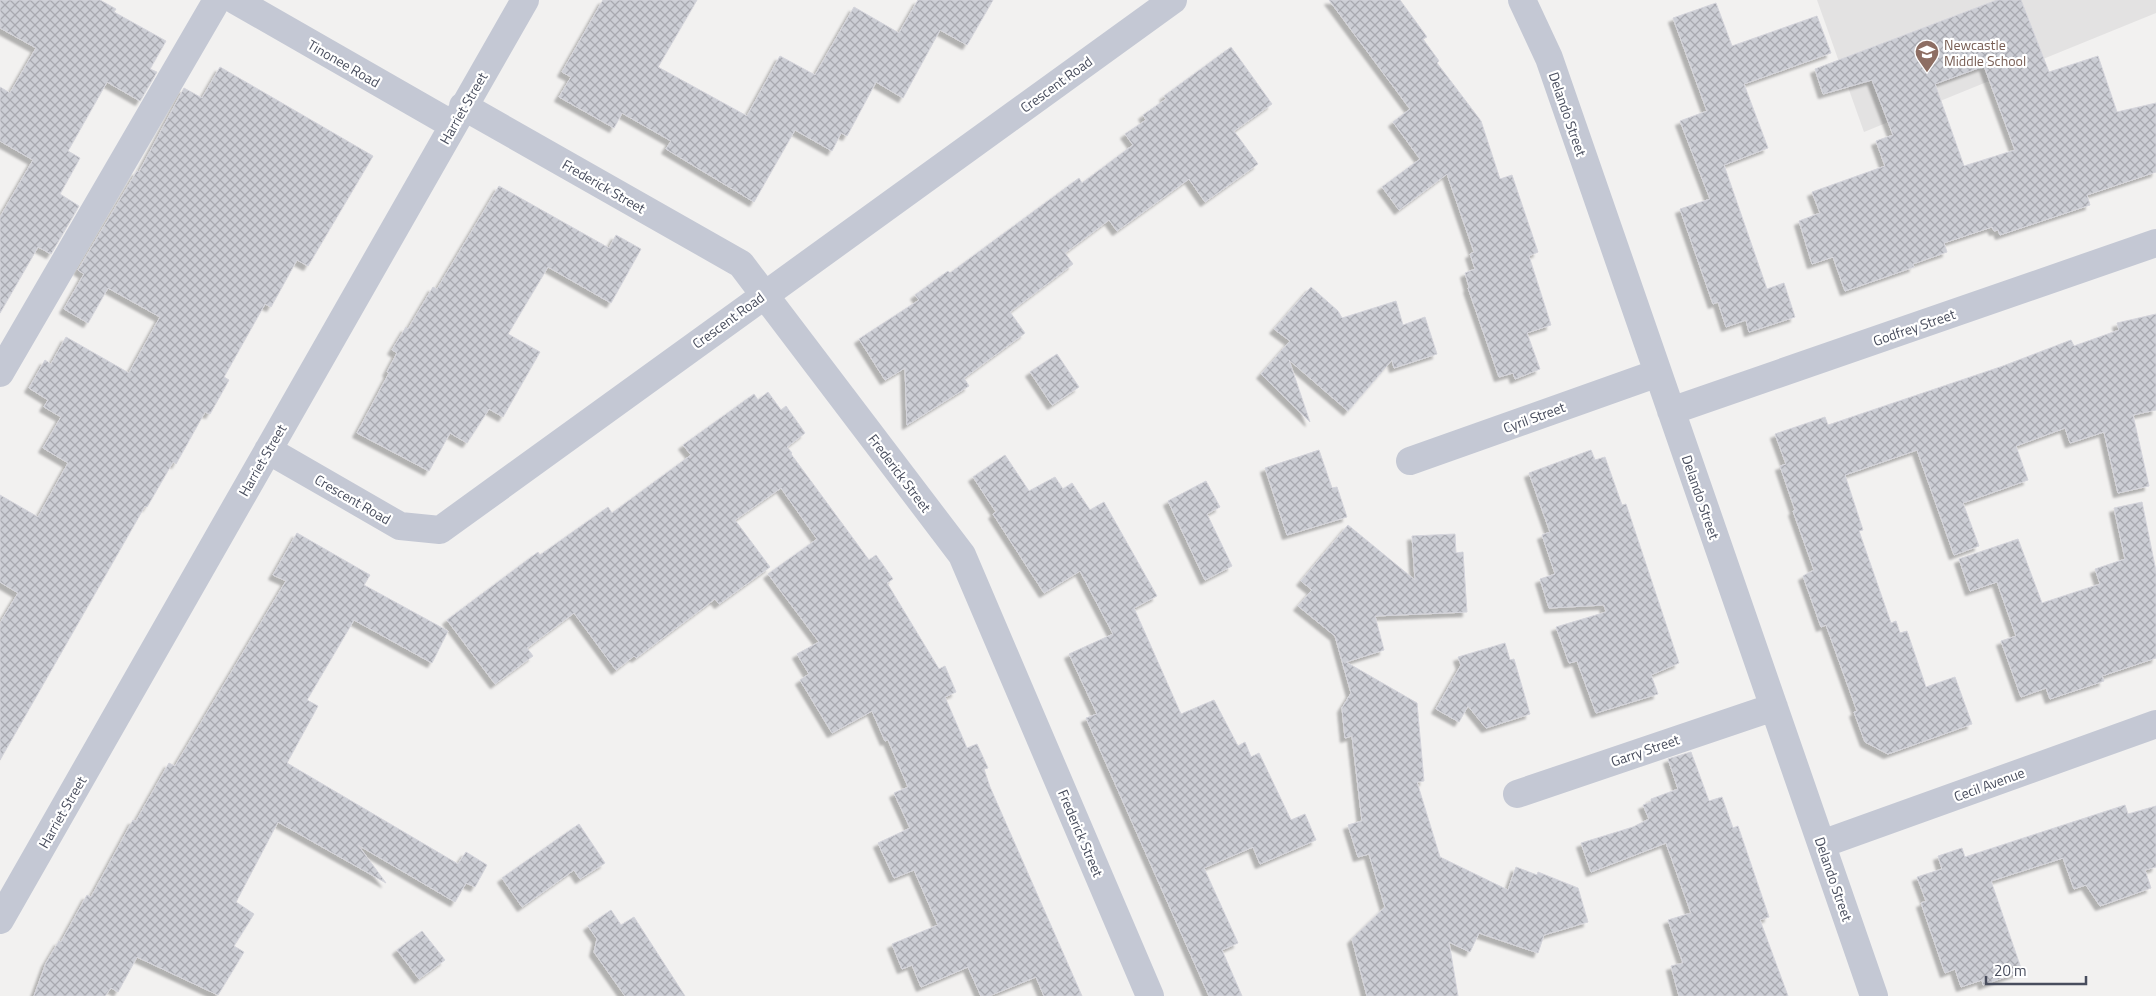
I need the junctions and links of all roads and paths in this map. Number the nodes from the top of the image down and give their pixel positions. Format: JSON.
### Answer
{"nodes":[{"id":1,"x":217,"y":0,"type":"edge"},
{"id":2,"x":235,"y":0,"type":"edge"},
{"id":3,"x":525,"y":0,"type":"edge"},
{"id":4,"x":1173,"y":0,"type":"edge"},
{"id":5,"x":1522,"y":0,"type":"edge"},
{"id":6,"x":458,"y":116,"type":"junction"},
{"id":7,"x":2156,"y":243,"type":"edge"},
{"id":8,"x":764,"y":294,"type":"junction"},
{"id":9,"x":0,"y":373,"type":"edge"},
{"id":10,"x":1658,"y":373,"type":"junction"},
{"id":11,"x":1671,"y":411,"type":"junction"},
{"id":12,"x":268,"y":450,"type":"junction"},
{"id":13,"x":1410,"y":462,"type":"dead end"},
{"id":14,"x":1774,"y":706,"type":"junction"},
{"id":15,"x":2156,"y":724,"type":"edge"},
{"id":16,"x":1517,"y":794,"type":"dead end"},
{"id":17,"x":1822,"y":844,"type":"junction"},
{"id":18,"x":0,"y":920,"type":"edge"},
{"id":19,"x":1150,"y":996,"type":"edge"},
{"id":20,"x":1874,"y":996,"type":"edge"}],
"edges":[{"from":1,"to":9,"type":"street"},
{"from":2,"to":6,"type":"street","name":"Tinonee Road"},
{"from":3,"to":6,"type":"street","name":"Harriet Street"},
{"from":4,"to":8,"type":"street","name":"Crescent Road"},
{"from":5,"to":10,"type":"street","name":"Delando Street"},
{"from":6,"to":8,"type":"street","name":"Frederick Street"},
{"from":6,"to":12,"type":"street","name":"Harriet Street"},
{"from":7,"to":11,"type":"street","name":"Godfrey Street"},
{"from":8,"to":12,"type":"street","name":"Crescent Road"},
{"from":8,"to":19,"type":"street","name":"Frederick Street"},
{"from":10,"to":11,"type":"street","name":"Delando Street"},
{"from":10,"to":13,"type":"street","name":"Cyril Street"},
{"from":11,"to":14,"type":"street","name":"Delando Street"},
{"from":12,"to":18,"type":"street","name":"Harriet Street"},
{"from":14,"to":16,"type":"street","name":"Garry Street"},
{"from":14,"to":17,"type":"street","name":"Delando Street"},
{"from":15,"to":17,"type":"street","name":"Cecil Avenue"},
{"from":17,"to":20,"type":"street","name":"Delando Street"}]}
